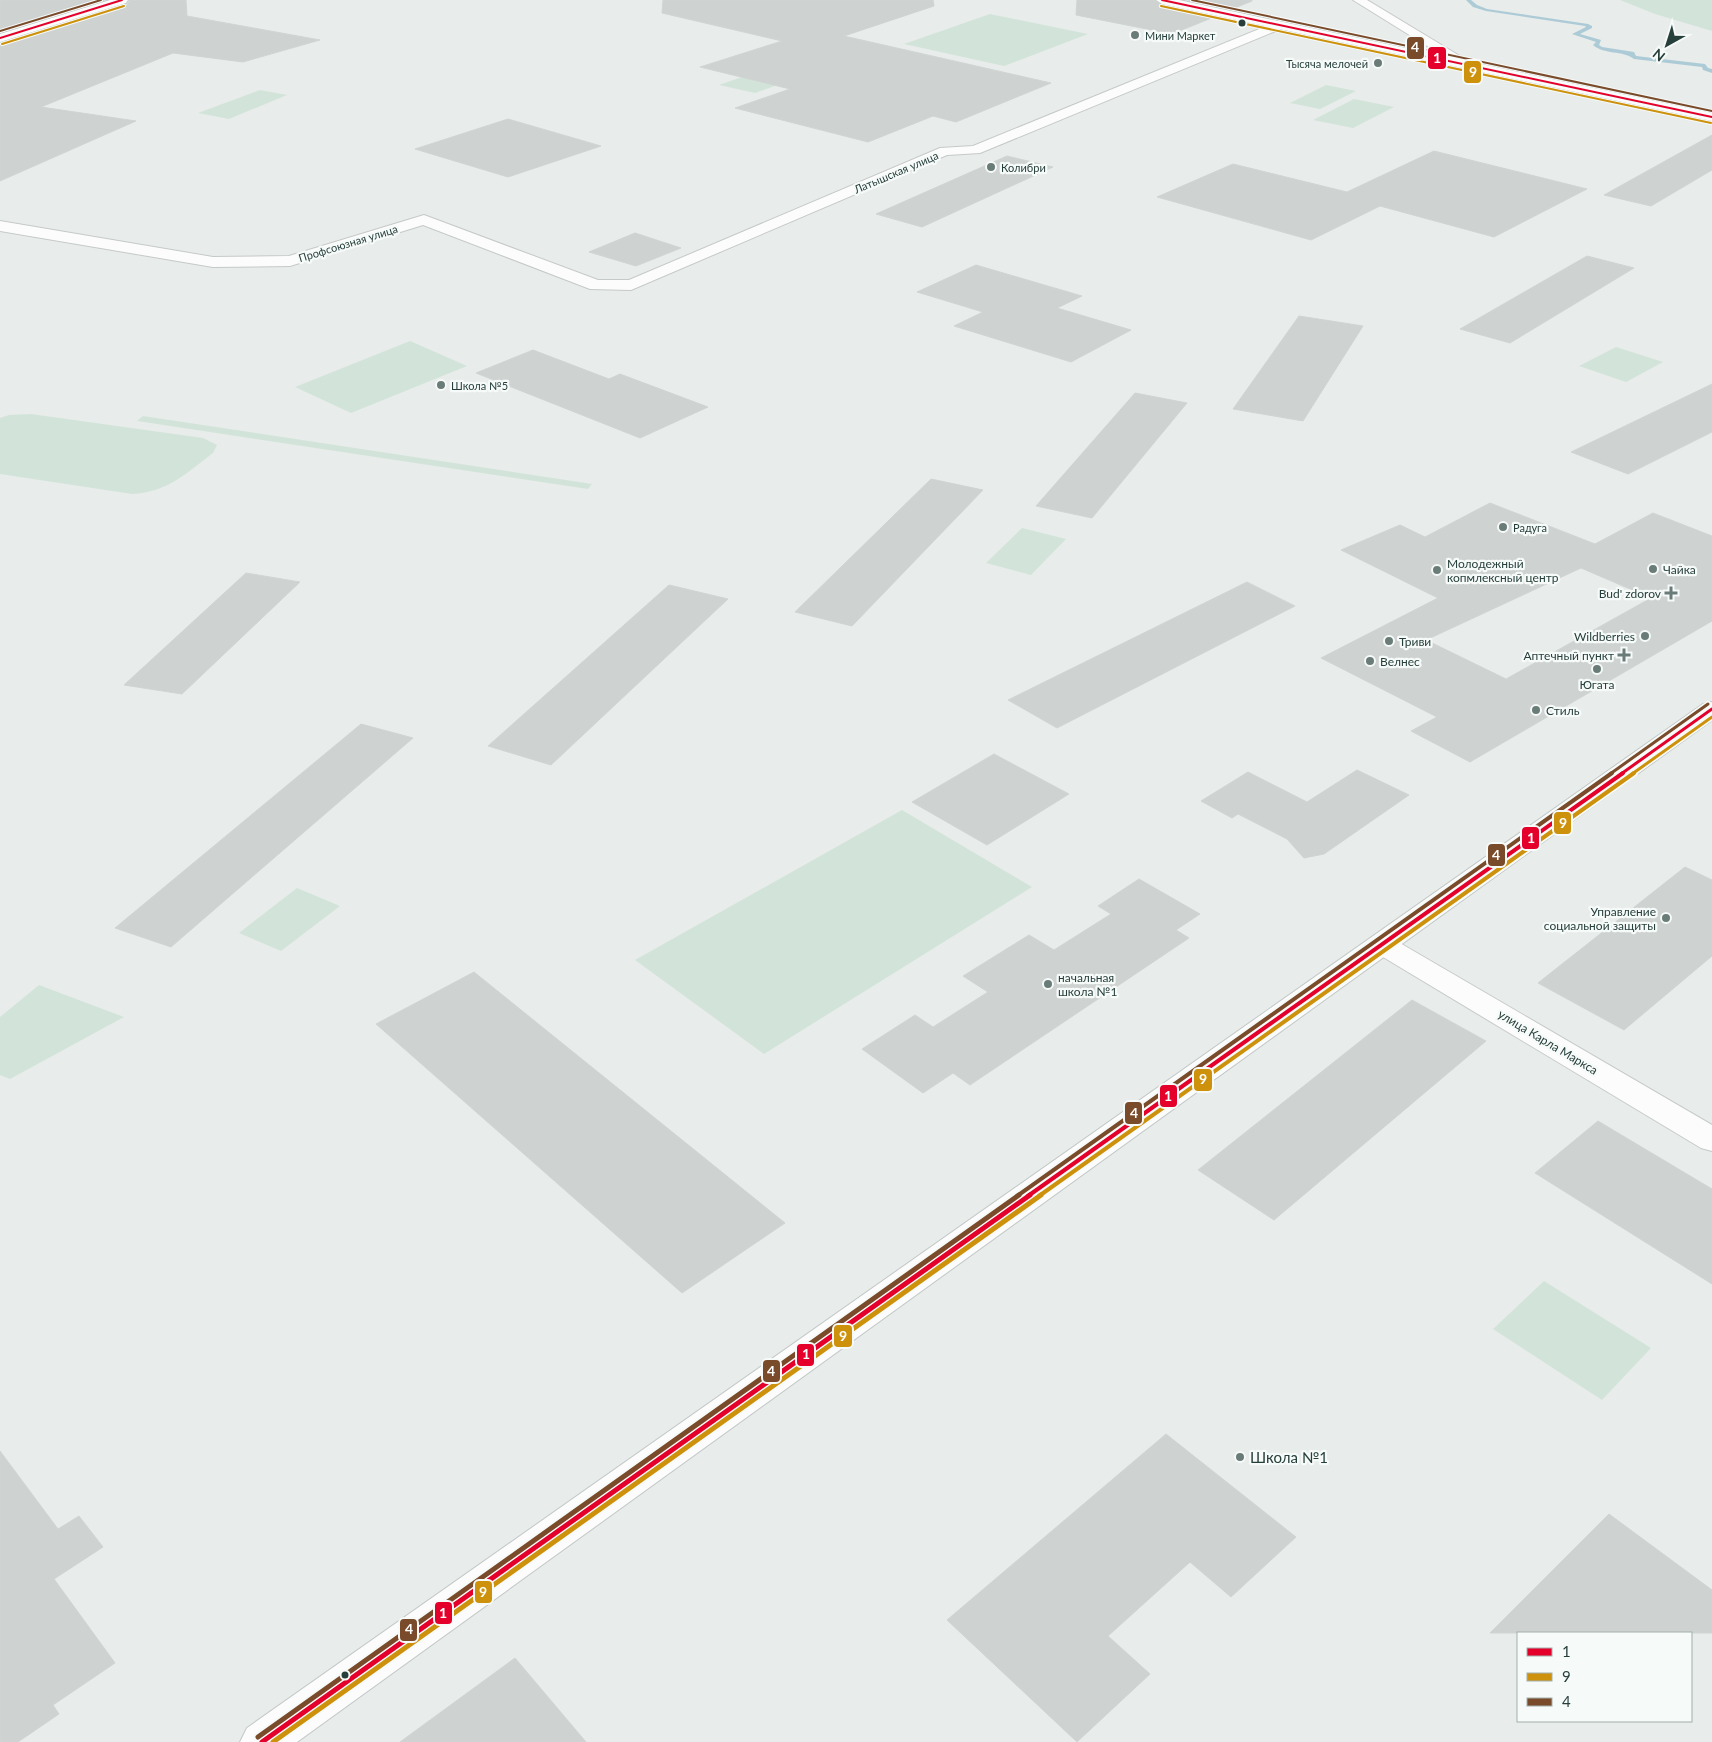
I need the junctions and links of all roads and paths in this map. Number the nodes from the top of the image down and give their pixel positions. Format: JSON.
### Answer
{"nodes":[{"id":1,"x":122,"y":0,"type":"edge"},
{"id":2,"x":1162,"y":0,"type":"edge"},
{"id":3,"x":1359,"y":0,"type":"edge"},
{"id":4,"x":1279,"y":24,"type":"junction"},
{"id":5,"x":0,"y":38,"type":"edge"},
{"id":6,"x":1466,"y":64,"type":"junction"},
{"id":7,"x":1712,"y":118,"type":"edge"},
{"id":8,"x":0,"y":226,"type":"edge"},
{"id":9,"x":596,"y":285,"type":"joint"},
{"id":10,"x":1712,"y":709,"type":"edge"},
{"id":11,"x":1383,"y":945,"type":"junction"},
{"id":12,"x":1712,"y":1140,"type":"edge"},
{"id":13,"x":262,"y":1742,"type":"edge"}],
"edges":[{"from":1,"to":5,"type":"street"},
{"from":2,"to":4,"type":"street"},
{"from":3,"to":6,"type":"street"},
{"from":4,"to":6,"type":"street"},
{"from":4,"to":9,"type":"street","name":"Латышская улица"},
{"from":6,"to":7,"type":"street"},
{"from":8,"to":9,"type":"street","name":"Профсоюзная улица"},
{"from":10,"to":11,"type":"street"},
{"from":11,"to":12,"type":"street","name":"улица Карла Маркса"},
{"from":11,"to":13,"type":"street"}]}
